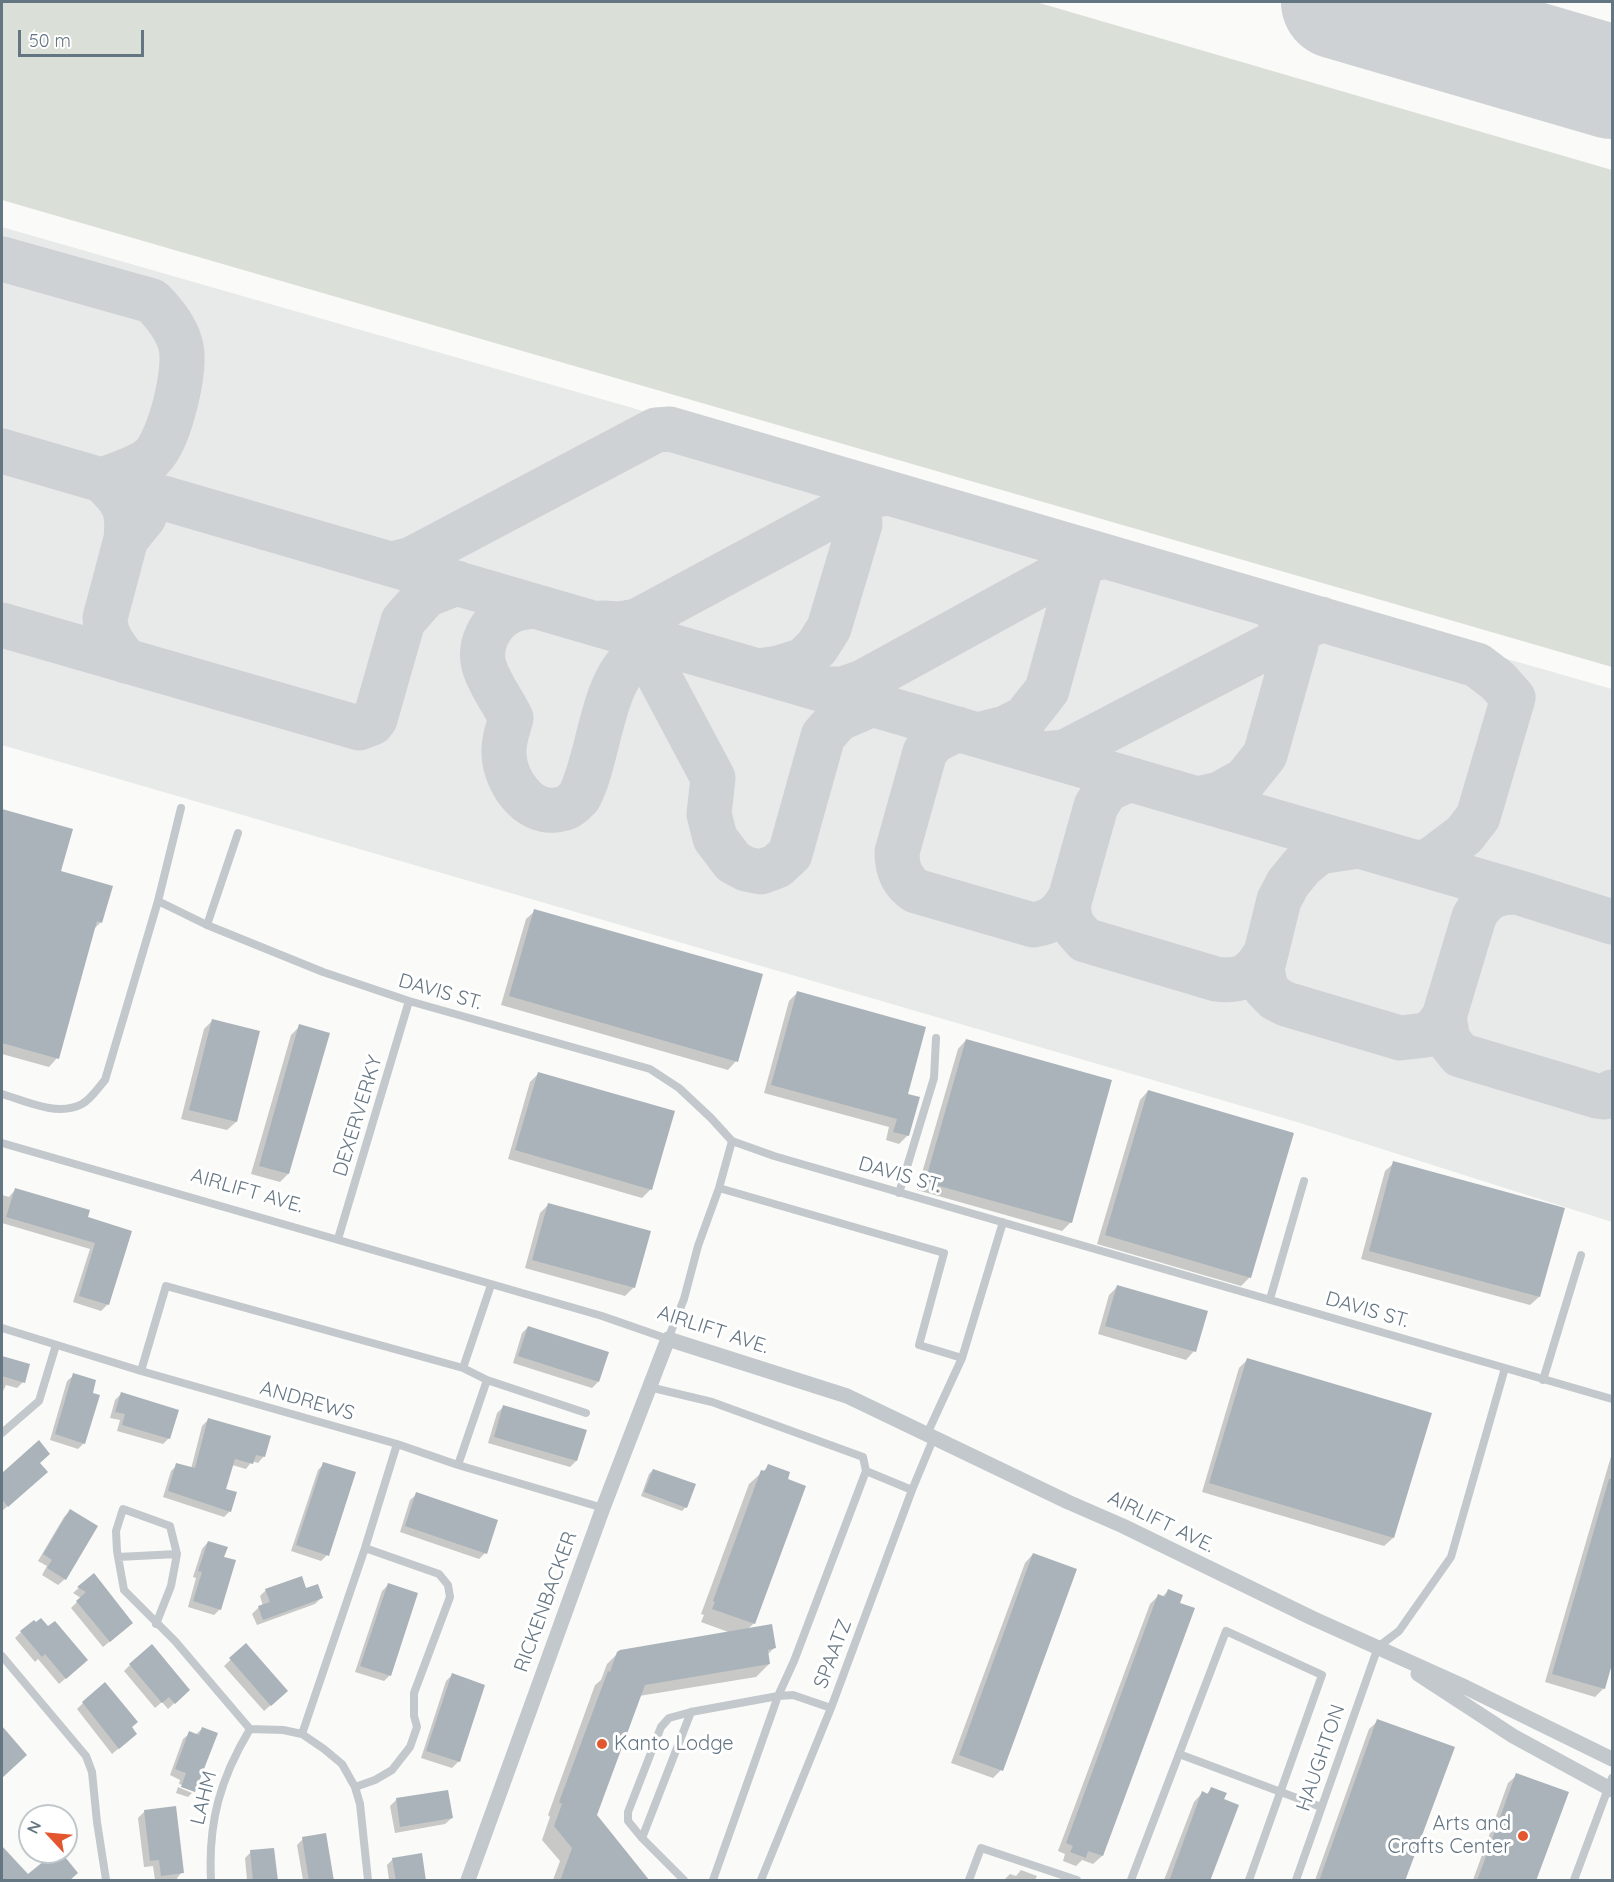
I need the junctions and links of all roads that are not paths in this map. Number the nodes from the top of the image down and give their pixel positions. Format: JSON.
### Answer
{"nodes":[{"id":1,"x":181,"y":808,"type":"dead end"},
{"id":2,"x":238,"y":833,"type":"dead end"},
{"id":3,"x":158,"y":901,"type":"junction"},
{"id":4,"x":207,"y":926,"type":"junction"},
{"id":5,"x":409,"y":1001,"type":"junction"},
{"id":6,"x":936,"y":1038,"type":"dead end"},
{"id":7,"x":2,"y":1094,"type":"edge"},
{"id":8,"x":732,"y":1141,"type":"junction"},
{"id":9,"x":2,"y":1143,"type":"edge"},
{"id":10,"x":1304,"y":1181,"type":"dead end"},
{"id":11,"x":719,"y":1188,"type":"junction"},
{"id":12,"x":899,"y":1192,"type":"junction"},
{"id":13,"x":1003,"y":1222,"type":"junction"},
{"id":14,"x":338,"y":1239,"type":"junction"},
{"id":15,"x":1581,"y":1255,"type":"dead end"},
{"id":16,"x":491,"y":1285,"type":"junction"},
{"id":17,"x":1270,"y":1299,"type":"junction"},
{"id":18,"x":2,"y":1328,"type":"edge"},
{"id":19,"x":668,"y":1339,"type":"junction"},
{"id":20,"x":56,"y":1346,"type":"junction"},
{"id":21,"x":962,"y":1358,"type":"junction"},
{"id":22,"x":463,"y":1368,"type":"junction"},
{"id":23,"x":1505,"y":1368,"type":"junction"},
{"id":24,"x":141,"y":1371,"type":"junction"},
{"id":25,"x":487,"y":1380,"type":"junction"},
{"id":26,"x":1543,"y":1380,"type":"junction"},
{"id":27,"x":649,"y":1388,"type":"junction"},
{"id":28,"x":1612,"y":1399,"type":"edge"},
{"id":29,"x":586,"y":1413,"type":"dead end"},
{"id":30,"x":2,"y":1433,"type":"edge"},
{"id":31,"x":931,"y":1436,"type":"junction"},
{"id":32,"x":397,"y":1444,"type":"junction"},
{"id":33,"x":458,"y":1465,"type":"junction"},
{"id":34,"x":866,"y":1471,"type":"junction"},
{"id":35,"x":912,"y":1490,"type":"junction"},
{"id":36,"x":603,"y":1508,"type":"junction"},
{"id":37,"x":365,"y":1548,"type":"junction"},
{"id":38,"x":177,"y":1554,"type":"junction"},
{"id":39,"x":118,"y":1557,"type":"junction"},
{"id":40,"x":156,"y":1624,"type":"junction"},
{"id":41,"x":1378,"y":1647,"type":"junction"},
{"id":42,"x":2,"y":1656,"type":"edge"},
{"id":43,"x":778,"y":1696,"type":"junction"},
{"id":44,"x":831,"y":1708,"type":"junction"},
{"id":45,"x":691,"y":1712,"type":"junction"},
{"id":46,"x":250,"y":1730,"type":"junction"},
{"id":47,"x":302,"y":1734,"type":"junction"},
{"id":48,"x":1179,"y":1754,"type":"junction"},
{"id":49,"x":1612,"y":1759,"type":"edge"},
{"id":50,"x":1611,"y":1785,"type":"edge"},
{"id":51,"x":355,"y":1787,"type":"junction"},
{"id":52,"x":1281,"y":1791,"type":"junction"},
{"id":53,"x":1322,"y":1807,"type":"junction"},
{"id":54,"x":642,"y":1838,"type":"junction"},
{"id":55,"x":106,"y":1881,"type":"edge"},
{"id":56,"x":211,"y":1881,"type":"edge"},
{"id":57,"x":368,"y":1881,"type":"edge"},
{"id":58,"x":468,"y":1881,"type":"edge"},
{"id":59,"x":684,"y":1881,"type":"edge"},
{"id":60,"x":713,"y":1881,"type":"edge"},
{"id":61,"x":761,"y":1881,"type":"edge"},
{"id":62,"x":969,"y":1881,"type":"edge"},
{"id":63,"x":1077,"y":1881,"type":"edge"},
{"id":64,"x":1131,"y":1881,"type":"edge"},
{"id":65,"x":1249,"y":1881,"type":"edge"},
{"id":66,"x":1296,"y":1881,"type":"edge"},
{"id":67,"x":1574,"y":1881,"type":"edge"}],
"edges":[{"from":1,"to":3,"type":"lane"},
{"from":2,"to":4,"type":"lane"},
{"from":3,"to":4,"type":"lane","name":"DAVIS ST."},
{"from":3,"to":7,"type":"lane"},
{"from":4,"to":5,"type":"lane","name":"DAVIS ST."},
{"from":5,"to":8,"type":"lane","name":"DAVIS ST."},
{"from":5,"to":14,"type":"lane","name":"DEXERVERKY"},
{"from":6,"to":12,"type":"lane"},
{"from":8,"to":11,"type":"lane"},
{"from":8,"to":12,"type":"lane","name":"DAVIS ST."},
{"from":9,"to":14,"type":"lane","name":"AIRLIFT AVE."},
{"from":10,"to":17,"type":"lane"},
{"from":11,"to":19,"type":"lane"},
{"from":11,"to":21,"type":"lane"},
{"from":12,"to":13,"type":"lane","name":"DAVIS ST."},
{"from":13,"to":17,"type":"lane","name":"DAVIS ST."},
{"from":13,"to":21,"type":"lane","name":"SPAATZ"},
{"from":14,"to":16,"type":"lane","name":"AIRLIFT AVE."},
{"from":15,"to":26,"type":"lane"},
{"from":16,"to":19,"type":"lane","name":"AIRLIFT AVE."},
{"from":16,"to":22,"type":"lane"},
{"from":17,"to":23,"type":"lane","name":"DAVIS ST."},
{"from":18,"to":20,"type":"lane","name":"ANDREWS"},
{"from":19,"to":27,"type":"street","name":"RICKENBACKER"},
{"from":19,"to":31,"type":"street","name":"AIRLIFT AVE."},
{"from":20,"to":24,"type":"lane","name":"ANDREWS"},
{"from":20,"to":30,"type":"lane"},
{"from":21,"to":31,"type":"lane","name":"SPAATZ"},
{"from":22,"to":24,"type":"lane"},
{"from":22,"to":25,"type":"lane"},
{"from":23,"to":26,"type":"lane","name":"DAVIS ST."},
{"from":23,"to":41,"type":"lane"},
{"from":24,"to":32,"type":"lane","name":"ANDREWS"},
{"from":25,"to":29,"type":"lane"},
{"from":25,"to":33,"type":"lane"},
{"from":26,"to":28,"type":"lane","name":"DAVIS ST."},
{"from":27,"to":34,"type":"lane"},
{"from":27,"to":36,"type":"street","name":"RICKENBACKER"},
{"from":31,"to":35,"type":"lane","name":"SPAATZ"},
{"from":31,"to":41,"type":"street","name":"AIRLIFT AVE."},
{"from":32,"to":33,"type":"lane","name":"ANDREWS"},
{"from":32,"to":37,"type":"lane"},
{"from":33,"to":36,"type":"lane","name":"ANDREWS"},
{"from":34,"to":35,"type":"lane"},
{"from":34,"to":43,"type":"lane"},
{"from":35,"to":44,"type":"lane","name":"SPAATZ"},
{"from":36,"to":58,"type":"street","name":"RICKENBACKER"},
{"from":37,"to":47,"type":"lane"},
{"from":37,"to":51,"type":"lane"},
{"from":38,"to":39,"type":"lane"},
{"from":38,"to":39,"type":"lane"},
{"from":38,"to":40,"type":"lane"},
{"from":39,"to":40,"type":"lane"},
{"from":40,"to":46,"type":"lane"},
{"from":41,"to":49,"type":"street","name":"AIRLIFT AVE."},
{"from":41,"to":50,"type":"street","name":"AIRLIFT AVE."},
{"from":41,"to":53,"type":"lane","name":"HAUGHTON"},
{"from":42,"to":55,"type":"lane"},
{"from":43,"to":44,"type":"lane"},
{"from":43,"to":45,"type":"lane"},
{"from":43,"to":60,"type":"lane"},
{"from":44,"to":61,"type":"lane","name":"SPAATZ"},
{"from":45,"to":54,"type":"lane"},
{"from":45,"to":54,"type":"lane"},
{"from":46,"to":47,"type":"lane"},
{"from":46,"to":56,"type":"lane","name":"LAHM"},
{"from":47,"to":51,"type":"lane"},
{"from":48,"to":52,"type":"lane"},
{"from":48,"to":52,"type":"lane"},
{"from":48,"to":64,"type":"lane"},
{"from":50,"to":67,"type":"lane"},
{"from":51,"to":57,"type":"lane"},
{"from":52,"to":53,"type":"lane"},
{"from":52,"to":65,"type":"lane"},
{"from":53,"to":66,"type":"lane","name":"HAUGHTON"},
{"from":54,"to":59,"type":"lane"},
{"from":62,"to":63,"type":"lane"}]}
